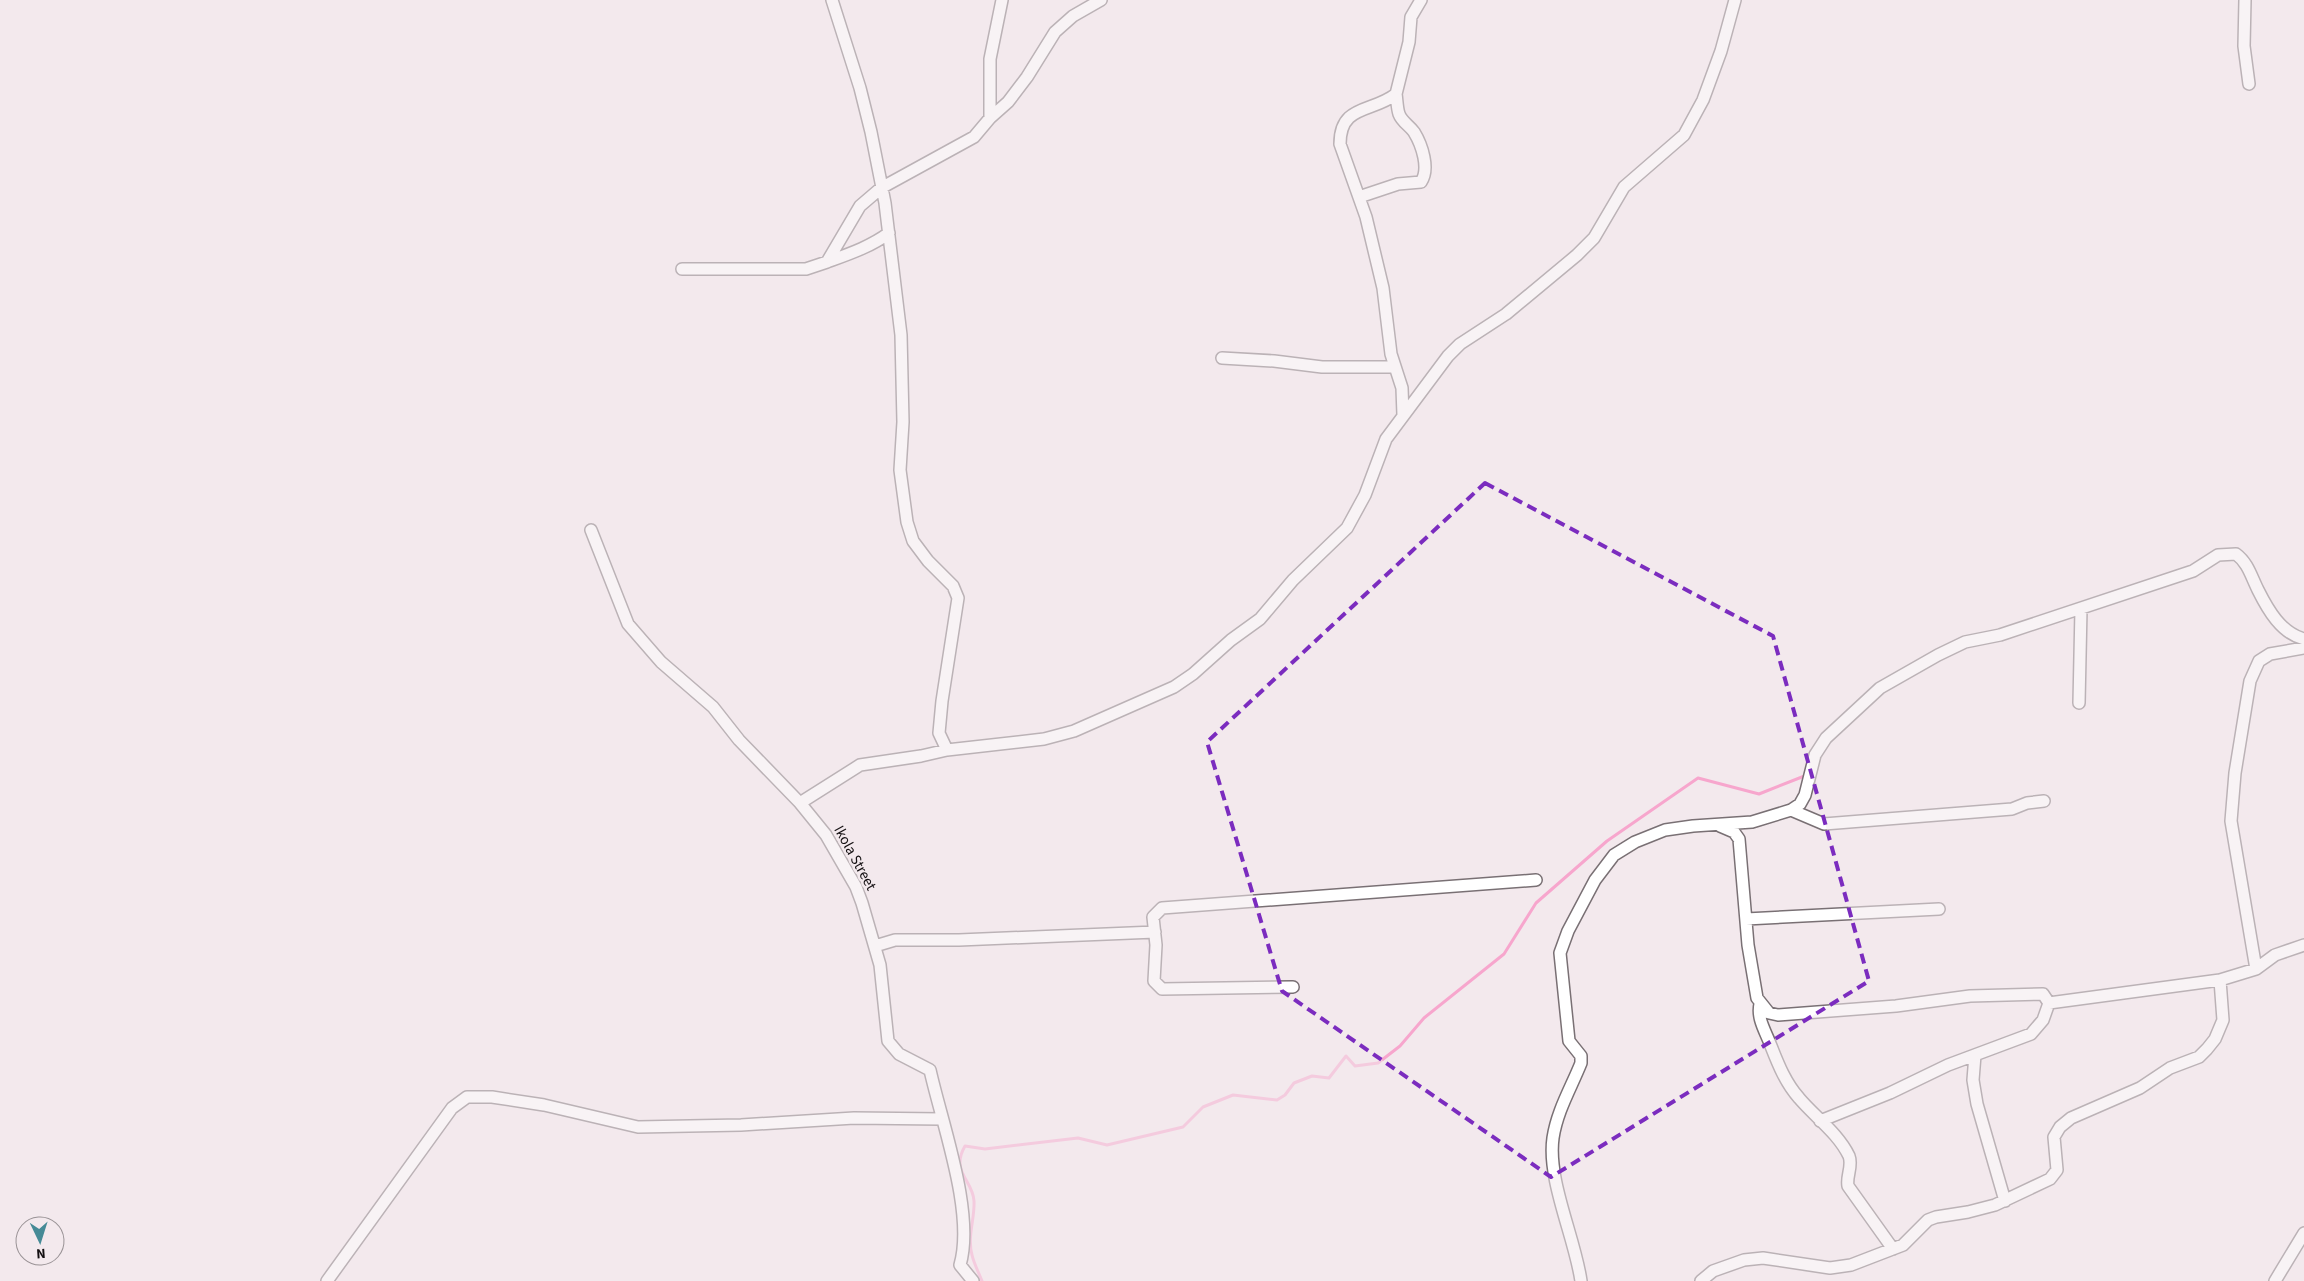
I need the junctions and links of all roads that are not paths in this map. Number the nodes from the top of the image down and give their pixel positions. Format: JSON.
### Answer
{"nodes":[{"id":1,"x":832,"y":0,"type":"edge"},
{"id":2,"x":1002,"y":0,"type":"edge"},
{"id":3,"x":1101,"y":0,"type":"edge"},
{"id":4,"x":1420,"y":0,"type":"edge"},
{"id":5,"x":1735,"y":0,"type":"edge"},
{"id":6,"x":2245,"y":0,"type":"edge"},
{"id":7,"x":2249,"y":84,"type":"dead end"},
{"id":8,"x":1396,"y":94,"type":"junction"},
{"id":9,"x":990,"y":118,"type":"junction"},
{"id":10,"x":881,"y":188,"type":"junction"},
{"id":11,"x":1359,"y":197,"type":"junction"},
{"id":12,"x":889,"y":233,"type":"junction"},
{"id":13,"x":827,"y":262,"type":"junction"},
{"id":14,"x":682,"y":269,"type":"dead end"},
{"id":15,"x":1222,"y":358,"type":"dead end"},
{"id":16,"x":1394,"y":367,"type":"junction"},
{"id":17,"x":1403,"y":415,"type":"junction"},
{"id":18,"x":591,"y":530,"type":"dead end"},
{"id":19,"x":2081,"y":609,"type":"junction"},
{"id":20,"x":2304,"y":639,"type":"edge"},
{"id":21,"x":2304,"y":648,"type":"edge"},
{"id":22,"x":2079,"y":703,"type":"dead end"},
{"id":23,"x":947,"y":750,"type":"junction"},
{"id":24,"x":2044,"y":801,"type":"dead end"},
{"id":25,"x":800,"y":803,"type":"junction"},
{"id":26,"x":1791,"y":810,"type":"junction"},
{"id":27,"x":1716,"y":825,"type":"junction"},
{"id":28,"x":1536,"y":880,"type":"dead end"},
{"id":29,"x":1939,"y":909,"type":"dead end"},
{"id":30,"x":1746,"y":919,"type":"junction"},
{"id":31,"x":1155,"y":932,"type":"junction"},
{"id":32,"x":2304,"y":945,"type":"edge"},
{"id":33,"x":875,"y":946,"type":"junction"},
{"id":34,"x":2256,"y":969,"type":"junction"},
{"id":35,"x":2220,"y":980,"type":"junction"},
{"id":36,"x":1294,"y":987,"type":"dead end"},
{"id":37,"x":2049,"y":1003,"type":"junction"},
{"id":38,"x":1760,"y":1004,"type":"junction"},
{"id":39,"x":1975,"y":1055,"type":"junction"},
{"id":40,"x":941,"y":1118,"type":"junction"},
{"id":41,"x":1820,"y":1121,"type":"junction"},
{"id":42,"x":2005,"y":1201,"type":"junction"},
{"id":43,"x":2304,"y":1233,"type":"edge"},
{"id":44,"x":1893,"y":1249,"type":"junction"},
{"id":45,"x":327,"y":1281,"type":"edge"},
{"id":46,"x":973,"y":1281,"type":"edge"},
{"id":47,"x":1581,"y":1281,"type":"edge"},
{"id":48,"x":1701,"y":1281,"type":"edge"},
{"id":49,"x":2275,"y":1281,"type":"edge"}],
"edges":[{"from":1,"to":10,"type":"street"},
{"from":2,"to":9,"type":"street"},
{"from":3,"to":9,"type":"street"},
{"from":4,"to":8,"type":"street"},
{"from":5,"to":17,"type":"street"},
{"from":6,"to":7,"type":"street"},
{"from":8,"to":11,"type":"street"},
{"from":8,"to":11,"type":"street"},
{"from":9,"to":10,"type":"street"},
{"from":10,"to":12,"type":"street"},
{"from":10,"to":13,"type":"street"},
{"from":11,"to":16,"type":"street"},
{"from":12,"to":13,"type":"street"},
{"from":12,"to":23,"type":"street"},
{"from":13,"to":14,"type":"street"},
{"from":15,"to":16,"type":"street"},
{"from":16,"to":17,"type":"street"},
{"from":17,"to":23,"type":"street"},
{"from":18,"to":25,"type":"street","name":"Ikola Street"},
{"from":19,"to":20,"type":"street"},
{"from":19,"to":22,"type":"street"},
{"from":19,"to":26,"type":"street"},
{"from":21,"to":34,"type":"street"},
{"from":23,"to":25,"type":"street"},
{"from":24,"to":26,"type":"street"},
{"from":25,"to":33,"type":"street","name":"Ikola Street"},
{"from":26,"to":27,"type":"street"},
{"from":27,"to":30,"type":"street"},
{"from":27,"to":47,"type":"street"},
{"from":28,"to":31,"type":"street"},
{"from":29,"to":30,"type":"street"},
{"from":30,"to":38,"type":"street"},
{"from":31,"to":33,"type":"street"},
{"from":31,"to":36,"type":"street"},
{"from":32,"to":34,"type":"street"},
{"from":33,"to":40,"type":"street","name":"Ikola Street"},
{"from":34,"to":35,"type":"street"},
{"from":35,"to":37,"type":"street"},
{"from":35,"to":42,"type":"street"},
{"from":37,"to":38,"type":"street"},
{"from":37,"to":39,"type":"street"},
{"from":38,"to":41,"type":"street"},
{"from":39,"to":41,"type":"street"},
{"from":39,"to":42,"type":"street"},
{"from":40,"to":45,"type":"street"},
{"from":40,"to":46,"type":"street","name":"Ikola Street"},
{"from":41,"to":44,"type":"street"},
{"from":42,"to":44,"type":"street"},
{"from":43,"to":49,"type":"street"},
{"from":44,"to":48,"type":"street"}]}
